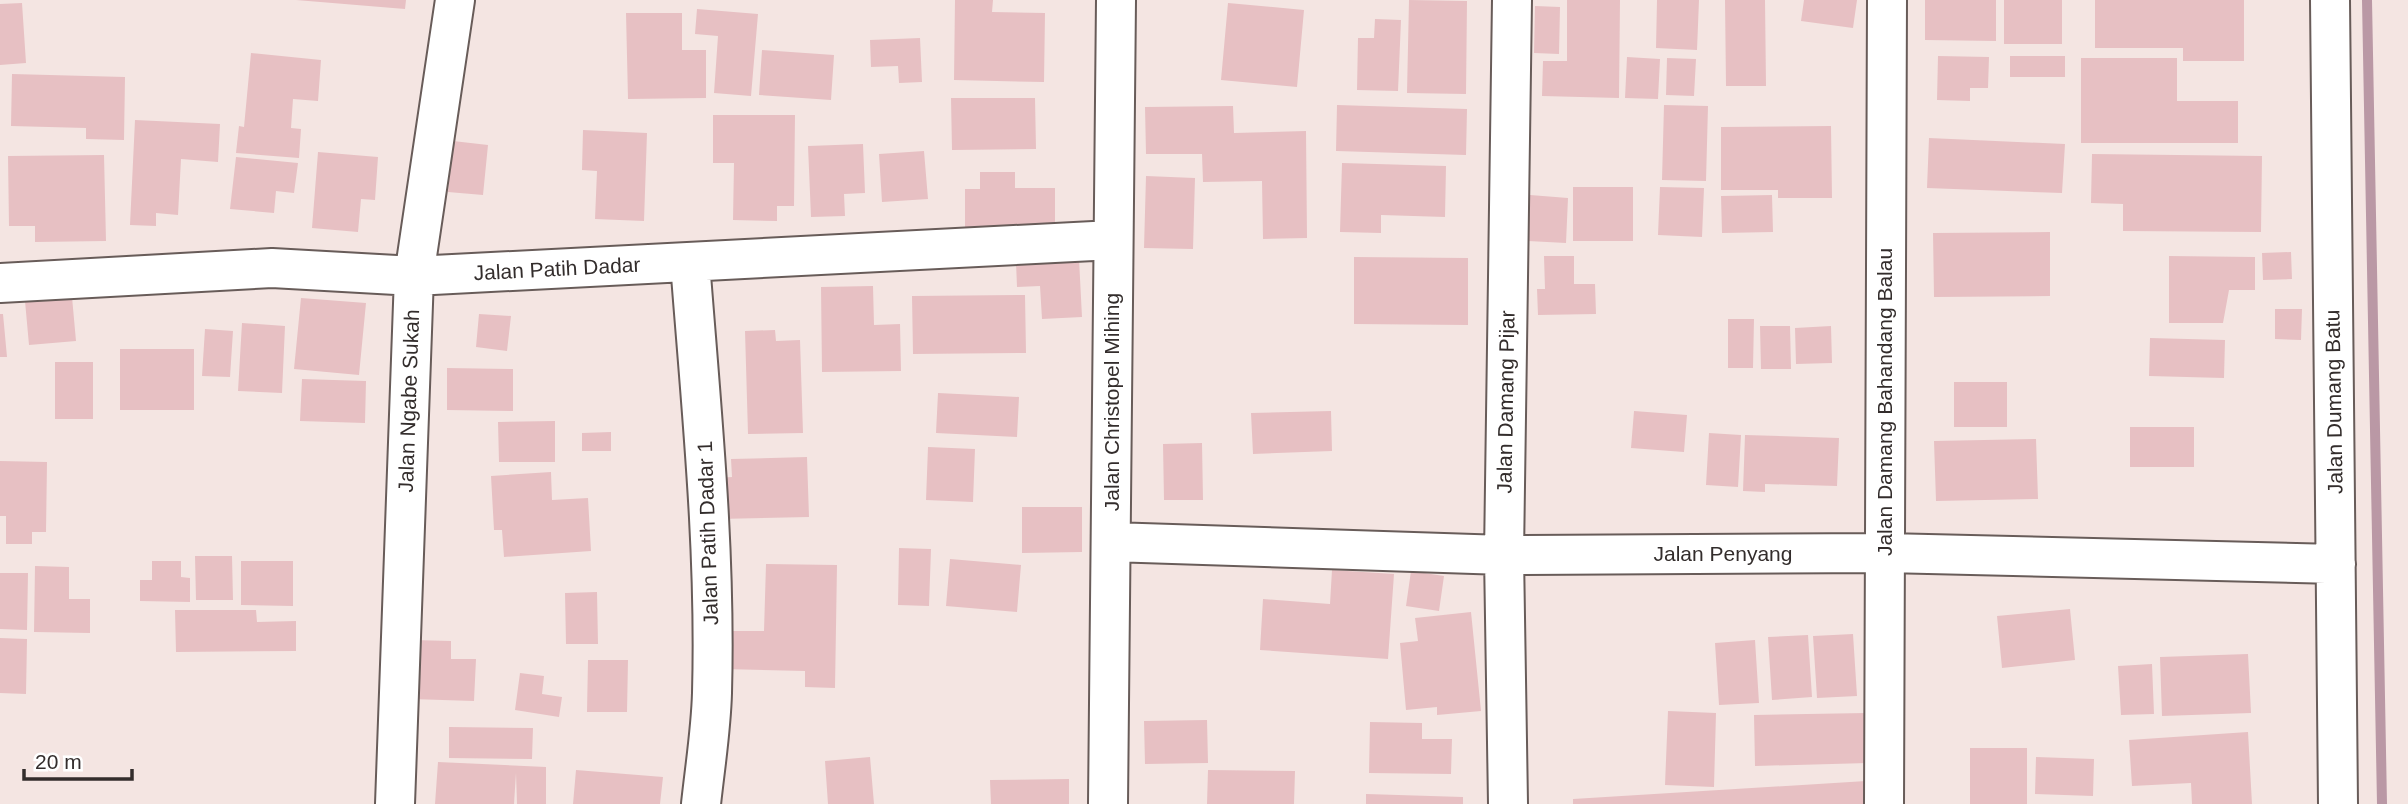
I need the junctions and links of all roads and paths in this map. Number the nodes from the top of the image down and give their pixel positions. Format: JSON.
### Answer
{"nodes":[{"id":1,"x":455,"y":0,"type":"edge"},
{"id":2,"x":1116,"y":0,"type":"edge"},
{"id":3,"x":1512,"y":0,"type":"edge"},
{"id":4,"x":1887,"y":0,"type":"edge"},
{"id":5,"x":2330,"y":0,"type":"edge"},
{"id":6,"x":1113,"y":240,"type":"junction"},
{"id":7,"x":690,"y":262,"type":"junction"},
{"id":8,"x":414,"y":276,"type":"junction"},
{"id":9,"x":0,"y":283,"type":"edge"},
{"id":10,"x":1111,"y":542,"type":"junction"},
{"id":11,"x":1886,"y":553,"type":"junction"},
{"id":12,"x":1504,"y":555,"type":"junction"},
{"id":13,"x":2336,"y":564,"type":"junction"},
{"id":14,"x":395,"y":804,"type":"edge"},
{"id":15,"x":701,"y":804,"type":"edge"},
{"id":16,"x":1108,"y":804,"type":"edge"},
{"id":17,"x":1508,"y":804,"type":"edge"},
{"id":18,"x":1884,"y":804,"type":"edge"},
{"id":19,"x":2338,"y":804,"type":"edge"}],
"edges":[{"from":1,"to":8,"type":"street","name":"Jalan Ngabe Sukah"},
{"from":2,"to":6,"type":"street","name":"Jalan Christopel Mihing"},
{"from":3,"to":12,"type":"street","name":"Jalan Damang Pijar"},
{"from":4,"to":11,"type":"street","name":"Jalan Damang Bahandang Balau"},
{"from":5,"to":13,"type":"street","name":"Jalan Dumang Batu"},
{"from":6,"to":7,"type":"street","name":"Jalan Patih Dadar"},
{"from":6,"to":10,"type":"street","name":"Jalan Christopel Mihing"},
{"from":7,"to":8,"type":"street","name":"Jalan Patih Dadar"},
{"from":7,"to":15,"type":"street","name":"Jalan Patih Dadar 1"},
{"from":8,"to":9,"type":"street","name":"Jalan Patih Dadar"},
{"from":8,"to":14,"type":"street","name":"Jalan Ngabe Sukah"},
{"from":10,"to":12,"type":"street","name":"Jalan Penyang"},
{"from":10,"to":16,"type":"street","name":"Jalan Christopel Mihing"},
{"from":11,"to":12,"type":"street","name":"Jalan Penyang"},
{"from":11,"to":13,"type":"street","name":"Jalan Penyang"},
{"from":11,"to":18,"type":"street","name":"Jalan Damang Bahandang Balau"},
{"from":12,"to":17,"type":"street","name":"Jalan Damang Pijar"},
{"from":13,"to":19,"type":"street","name":"Jalan Dumang Batu"}]}
